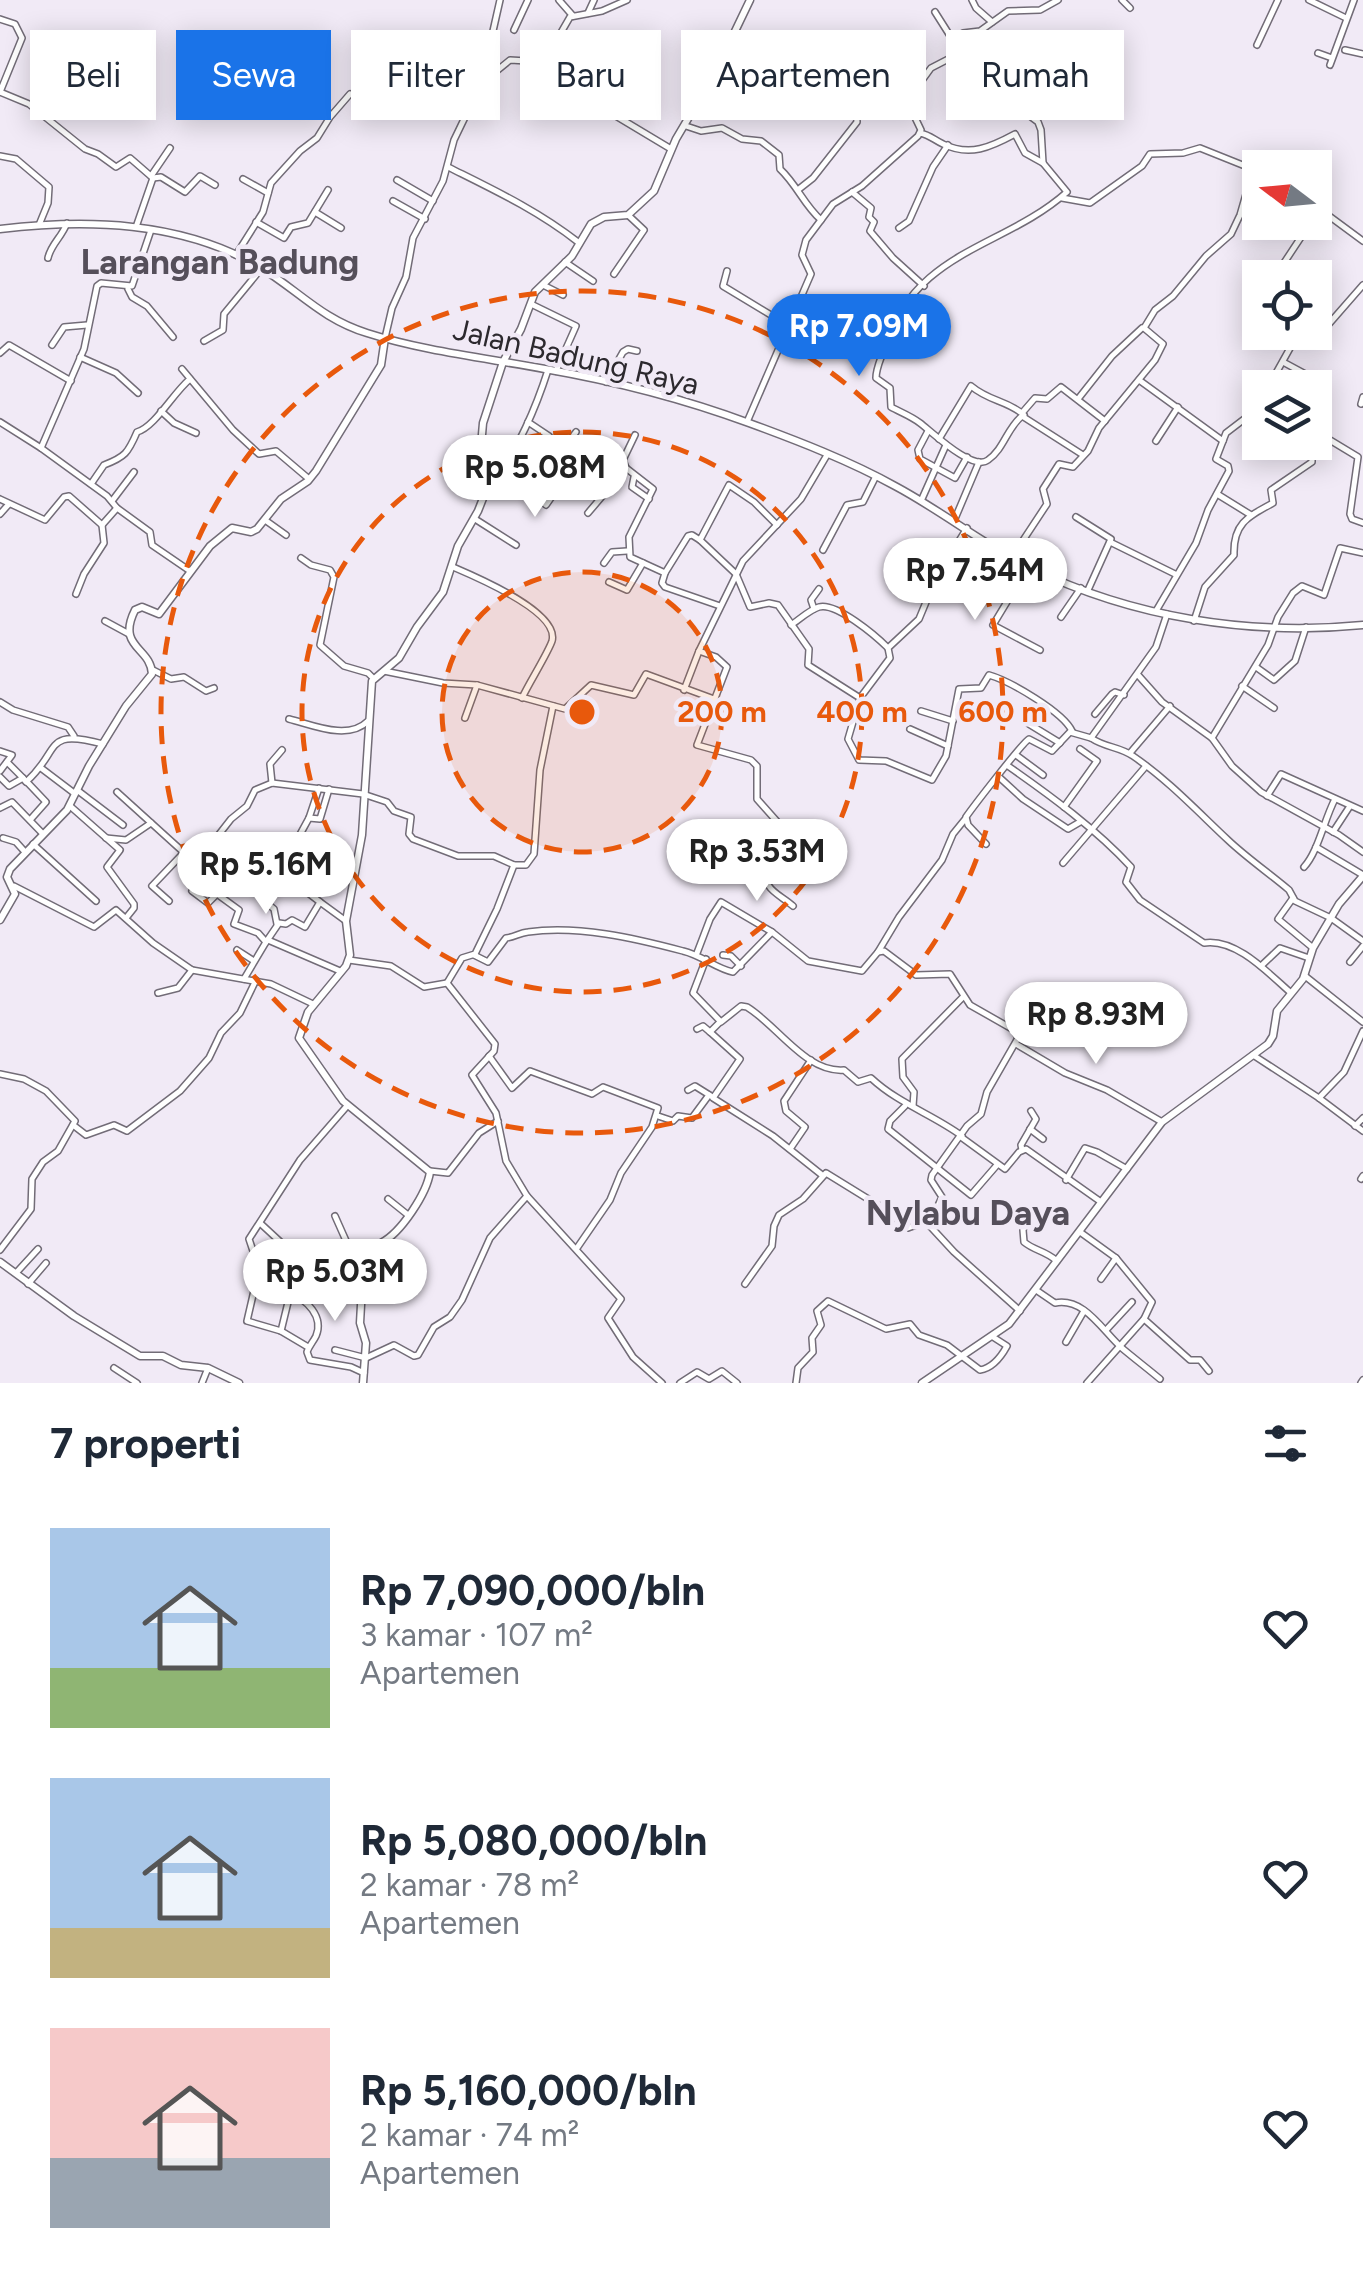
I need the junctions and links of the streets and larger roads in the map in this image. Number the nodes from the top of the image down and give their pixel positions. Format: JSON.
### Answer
{"nodes":[{"id":1,"x":500,"y":0,"type":"edge"},
{"id":2,"x":528,"y":0,"type":"edge"},
{"id":3,"x":559,"y":0,"type":"edge"},
{"id":4,"x":594,"y":0,"type":"edge"},
{"id":5,"x":627,"y":0,"type":"edge"},
{"id":6,"x":750,"y":0,"type":"edge"},
{"id":7,"x":972,"y":0,"type":"edge"},
{"id":8,"x":1058,"y":0,"type":"edge"},
{"id":9,"x":1122,"y":0,"type":"edge"},
{"id":10,"x":1278,"y":0,"type":"edge"},
{"id":11,"x":1309,"y":0,"type":"edge"},
{"id":12,"x":1354,"y":0,"type":"edge"},
{"id":13,"x":1130,"y":8,"type":"dead end"},
{"id":14,"x":935,"y":12,"type":"dead end"},
{"id":15,"x":588,"y":13,"type":"junction"},
{"id":16,"x":573,"y":16,"type":"junction"},
{"id":17,"x":1346,"y":18,"type":"junction"},
{"id":18,"x":0,"y":19,"type":"edge"},
{"id":19,"x":992,"y":22,"type":"junction"},
{"id":20,"x":493,"y":30,"type":"edge"},
{"id":21,"x":514,"y":30,"type":"dead end"},
{"id":22,"x":564,"y":30,"type":"edge"},
{"id":23,"x":948,"y":30,"type":"edge"},
{"id":24,"x":980,"y":30,"type":"edge"},
{"id":25,"x":1258,"y":45,"type":"dead end"},
{"id":26,"x":1346,"y":50,"type":"dead end"},
{"id":27,"x":1318,"y":53,"type":"dead end"},
{"id":28,"x":1363,"y":54,"type":"edge"},
{"id":29,"x":946,"y":60,"type":"edge"},
{"id":30,"x":926,"y":76,"type":"edge"},
{"id":31,"x":0,"y":92,"type":"edge"},
{"id":32,"x":350,"y":94,"type":"dead end"},
{"id":33,"x":464,"y":120,"type":"edge"},
{"id":34,"x":624,"y":120,"type":"edge"},
{"id":35,"x":858,"y":120,"type":"edge"},
{"id":36,"x":915,"y":120,"type":"edge"},
{"id":37,"x":1035,"y":120,"type":"edge"},
{"id":38,"x":686,"y":126,"type":"junction"},
{"id":39,"x":920,"y":133,"type":"junction"},
{"id":40,"x":948,"y":145,"type":"junction"},
{"id":41,"x":170,"y":148,"type":"dead end"},
{"id":42,"x":672,"y":148,"type":"junction"},
{"id":43,"x":0,"y":156,"type":"edge"},
{"id":44,"x":1043,"y":162,"type":"junction"},
{"id":45,"x":1242,"y":165,"type":"edge"},
{"id":46,"x":448,"y":167,"type":"junction"},
{"id":47,"x":152,"y":177,"type":"junction"},
{"id":48,"x":243,"y":180,"type":"dead end"},
{"id":49,"x":397,"y":180,"type":"dead end"},
{"id":50,"x":215,"y":185,"type":"dead end"},
{"id":51,"x":328,"y":190,"type":"dead end"},
{"id":52,"x":798,"y":190,"type":"junction"},
{"id":53,"x":852,"y":192,"type":"junction"},
{"id":54,"x":268,"y":193,"type":"junction"},
{"id":55,"x":1061,"y":197,"type":"junction"},
{"id":56,"x":433,"y":201,"type":"junction"},
{"id":57,"x":393,"y":202,"type":"dead end"},
{"id":58,"x":1242,"y":209,"type":"edge"},
{"id":59,"x":315,"y":212,"type":"junction"},
{"id":60,"x":628,"y":214,"type":"junction"},
{"id":61,"x":1332,"y":218,"type":"edge"},
{"id":62,"x":425,"y":220,"type":"junction"},
{"id":63,"x":821,"y":220,"type":"junction"},
{"id":64,"x":256,"y":222,"type":"junction"},
{"id":65,"x":68,"y":224,"type":"junction"},
{"id":66,"x":39,"y":225,"type":"junction"},
{"id":67,"x":136,"y":227,"type":"junction"},
{"id":68,"x":341,"y":228,"type":"dead end"},
{"id":69,"x":899,"y":228,"type":"dead end"},
{"id":70,"x":0,"y":229,"type":"edge"},
{"id":71,"x":150,"y":230,"type":"junction"},
{"id":72,"x":1363,"y":240,"type":"edge"},
{"id":73,"x":578,"y":242,"type":"junction"},
{"id":74,"x":236,"y":255,"type":"junction"},
{"id":75,"x":48,"y":258,"type":"dead end"},
{"id":76,"x":565,"y":262,"type":"junction"},
{"id":77,"x":261,"y":268,"type":"junction"},
{"id":78,"x":727,"y":271,"type":"dead end"},
{"id":79,"x":614,"y":274,"type":"dead end"},
{"id":80,"x":593,"y":281,"type":"dead end"},
{"id":81,"x":541,"y":284,"type":"junction"},
{"id":82,"x":1363,"y":285,"type":"edge"},
{"id":83,"x":924,"y":286,"type":"junction"},
{"id":84,"x":128,"y":288,"type":"junction"},
{"id":85,"x":564,"y":296,"type":"dead end"},
{"id":86,"x":531,"y":304,"type":"junction"},
{"id":87,"x":1332,"y":320,"type":"edge"},
{"id":88,"x":87,"y":325,"type":"junction"},
{"id":89,"x":789,"y":326,"type":"junction"},
{"id":90,"x":1144,"y":328,"type":"junction"},
{"id":91,"x":173,"y":337,"type":"dead end"},
{"id":92,"x":385,"y":338,"type":"junction"},
{"id":93,"x":204,"y":341,"type":"dead end"},
{"id":94,"x":52,"y":345,"type":"dead end"},
{"id":95,"x":1289,"y":350,"type":"edge"},
{"id":96,"x":637,"y":351,"type":"dead end"},
{"id":97,"x":0,"y":353,"type":"edge"},
{"id":98,"x":80,"y":358,"type":"junction"},
{"id":99,"x":503,"y":362,"type":"junction"},
{"id":100,"x":1282,"y":362,"type":"junction"},
{"id":101,"x":182,"y":368,"type":"dead end"},
{"id":102,"x":552,"y":370,"type":"junction"},
{"id":103,"x":1278,"y":370,"type":"edge"},
{"id":104,"x":1297,"y":370,"type":"edge"},
{"id":105,"x":190,"y":379,"type":"junction"},
{"id":106,"x":1139,"y":380,"type":"junction"},
{"id":107,"x":71,"y":381,"type":"junction"},
{"id":108,"x":606,"y":382,"type":"junction"},
{"id":109,"x":138,"y":393,"type":"dead end"},
{"id":110,"x":1078,"y":400,"type":"junction"},
{"id":111,"x":1178,"y":407,"type":"junction"},
{"id":112,"x":161,"y":411,"type":"junction"},
{"id":113,"x":1024,"y":415,"type":"junction"},
{"id":114,"x":1242,"y":420,"type":"edge"},
{"id":115,"x":1105,"y":421,"type":"junction"},
{"id":116,"x":0,"y":422,"type":"edge"},
{"id":117,"x":528,"y":422,"type":"junction"},
{"id":118,"x":747,"y":422,"type":"junction"},
{"id":119,"x":928,"y":430,"type":"junction"},
{"id":120,"x":576,"y":432,"type":"dead end"},
{"id":121,"x":196,"y":433,"type":"dead end"},
{"id":122,"x":635,"y":436,"type":"dead end"},
{"id":123,"x":938,"y":439,"type":"junction"},
{"id":124,"x":547,"y":441,"type":"dead end"},
{"id":125,"x":1223,"y":441,"type":"junction"},
{"id":126,"x":1156,"y":442,"type":"dead end"},
{"id":127,"x":1332,"y":442,"type":"edge"},
{"id":128,"x":946,"y":445,"type":"junction"},
{"id":129,"x":40,"y":448,"type":"junction"},
{"id":130,"x":827,"y":455,"type":"junction"},
{"id":131,"x":1082,"y":455,"type":"junction"},
{"id":132,"x":547,"y":457,"type":"junction"},
{"id":133,"x":967,"y":457,"type":"junction"},
{"id":134,"x":1312,"y":460,"type":"edge"},
{"id":135,"x":979,"y":462,"type":"junction"},
{"id":136,"x":626,"y":468,"type":"junction"},
{"id":137,"x":935,"y":468,"type":"junction"},
{"id":138,"x":134,"y":472,"type":"dead end"},
{"id":139,"x":494,"y":474,"type":"junction"},
{"id":140,"x":876,"y":476,"type":"junction"},
{"id":141,"x":310,"y":479,"type":"junction"},
{"id":142,"x":91,"y":484,"type":"junction"},
{"id":143,"x":522,"y":486,"type":"junction"},
{"id":144,"x":546,"y":486,"type":"dead end"},
{"id":145,"x":1217,"y":494,"type":"junction"},
{"id":146,"x":598,"y":498,"type":"junction"},
{"id":147,"x":0,"y":499,"type":"edge"},
{"id":148,"x":112,"y":501,"type":"junction"},
{"id":149,"x":922,"y":502,"type":"junction"},
{"id":150,"x":9,"y":504,"type":"junction"},
{"id":151,"x":118,"y":508,"type":"junction"},
{"id":152,"x":588,"y":513,"type":"dead end"},
{"id":153,"x":0,"y":514,"type":"edge"},
{"id":154,"x":1250,"y":515,"type":"junction"},
{"id":155,"x":1076,"y":517,"type":"dead end"},
{"id":156,"x":474,"y":518,"type":"junction"},
{"id":157,"x":264,"y":520,"type":"junction"},
{"id":158,"x":954,"y":521,"type":"junction"},
{"id":159,"x":1363,"y":522,"type":"edge"},
{"id":160,"x":102,"y":525,"type":"junction"},
{"id":161,"x":778,"y":525,"type":"junction"},
{"id":162,"x":967,"y":528,"type":"junction"},
{"id":163,"x":286,"y":535,"type":"dead end"},
{"id":164,"x":700,"y":540,"type":"junction"},
{"id":165,"x":1110,"y":542,"type":"junction"},
{"id":166,"x":516,"y":545,"type":"dead end"},
{"id":167,"x":823,"y":550,"type":"dead end"},
{"id":168,"x":627,"y":551,"type":"junction"},
{"id":169,"x":1363,"y":553,"type":"edge"},
{"id":170,"x":1012,"y":557,"type":"junction"},
{"id":171,"x":301,"y":558,"type":"dead end"},
{"id":172,"x":604,"y":563,"type":"dead end"},
{"id":173,"x":643,"y":563,"type":"junction"},
{"id":174,"x":453,"y":566,"type":"junction"},
{"id":175,"x":1028,"y":567,"type":"junction"},
{"id":176,"x":190,"y":572,"type":"junction"},
{"id":177,"x":666,"y":572,"type":"junction"},
{"id":178,"x":736,"y":574,"type":"junction"},
{"id":179,"x":1175,"y":574,"type":"junction"},
{"id":180,"x":609,"y":582,"type":"dead end"},
{"id":181,"x":819,"y":588,"type":"dead end"},
{"id":182,"x":1084,"y":589,"type":"junction"},
{"id":183,"x":76,"y":594,"type":"dead end"},
{"id":184,"x":720,"y":606,"type":"junction"},
{"id":185,"x":814,"y":610,"type":"junction"},
{"id":186,"x":1156,"y":611,"type":"junction"},
{"id":187,"x":1167,"y":614,"type":"junction"},
{"id":188,"x":1061,"y":616,"type":"dead end"},
{"id":189,"x":105,"y":621,"type":"dead end"},
{"id":190,"x":1194,"y":621,"type":"junction"},
{"id":191,"x":791,"y":625,"type":"junction"},
{"id":192,"x":1363,"y":625,"type":"edge"},
{"id":193,"x":1276,"y":626,"type":"junction"},
{"id":194,"x":1306,"y":627,"type":"junction"},
{"id":195,"x":129,"y":634,"type":"junction"},
{"id":196,"x":888,"y":648,"type":"junction"},
{"id":197,"x":1040,"y":650,"type":"dead end"},
{"id":198,"x":699,"y":651,"type":"junction"},
{"id":199,"x":1256,"y":667,"type":"junction"},
{"id":200,"x":154,"y":670,"type":"junction"},
{"id":201,"x":384,"y":670,"type":"junction"},
{"id":202,"x":1138,"y":675,"type":"junction"},
{"id":203,"x":373,"y":678,"type":"junction"},
{"id":204,"x":477,"y":686,"type":"junction"},
{"id":205,"x":1242,"y":686,"type":"junction"},
{"id":206,"x":214,"y":688,"type":"dead end"},
{"id":207,"x":684,"y":690,"type":"junction"},
{"id":208,"x":1124,"y":695,"type":"junction"},
{"id":209,"x":522,"y":698,"type":"junction"},
{"id":210,"x":860,"y":698,"type":"junction"},
{"id":211,"x":714,"y":699,"type":"junction"},
{"id":212,"x":0,"y":702,"type":"edge"},
{"id":213,"x":552,"y":706,"type":"junction"},
{"id":214,"x":1170,"y":706,"type":"junction"},
{"id":215,"x":1274,"y":708,"type":"dead end"},
{"id":216,"x":921,"y":710,"type":"dead end"},
{"id":217,"x":1095,"y":714,"type":"dead end"},
{"id":218,"x":465,"y":718,"type":"dead end"},
{"id":219,"x":288,"y":719,"type":"dead end"},
{"id":220,"x":370,"y":719,"type":"junction"},
{"id":221,"x":953,"y":721,"type":"junction"},
{"id":222,"x":1028,"y":724,"type":"dead end"},
{"id":223,"x":910,"y":730,"type":"dead end"},
{"id":224,"x":1072,"y":731,"type":"junction"},
{"id":225,"x":74,"y":736,"type":"junction"},
{"id":226,"x":1092,"y":738,"type":"junction"},
{"id":227,"x":1212,"y":738,"type":"junction"},
{"id":228,"x":1060,"y":743,"type":"junction"},
{"id":229,"x":103,"y":744,"type":"junction"},
{"id":230,"x":948,"y":746,"type":"junction"},
{"id":231,"x":1080,"y":749,"type":"dead end"},
{"id":232,"x":282,"y":750,"type":"dead end"},
{"id":233,"x":0,"y":751,"type":"edge"},
{"id":234,"x":1129,"y":754,"type":"junction"},
{"id":235,"x":1016,"y":755,"type":"junction"},
{"id":236,"x":7,"y":762,"type":"junction"},
{"id":237,"x":1008,"y":766,"type":"junction"},
{"id":238,"x":1146,"y":766,"type":"junction"},
{"id":239,"x":41,"y":768,"type":"junction"},
{"id":240,"x":0,"y":774,"type":"edge"},
{"id":241,"x":1043,"y":775,"type":"dead end"},
{"id":242,"x":999,"y":777,"type":"junction"},
{"id":243,"x":25,"y":780,"type":"junction"},
{"id":244,"x":272,"y":783,"type":"junction"},
{"id":245,"x":319,"y":788,"type":"junction"},
{"id":246,"x":329,"y":790,"type":"junction"},
{"id":247,"x":76,"y":792,"type":"junction"},
{"id":248,"x":117,"y":792,"type":"dead end"},
{"id":249,"x":363,"y":794,"type":"junction"},
{"id":250,"x":1267,"y":796,"type":"junction"},
{"id":251,"x":1335,"y":798,"type":"junction"},
{"id":252,"x":70,"y":806,"type":"junction"},
{"id":253,"x":1064,"y":806,"type":"junction"},
{"id":254,"x":1350,"y":806,"type":"junction"},
{"id":255,"x":0,"y":808,"type":"edge"},
{"id":256,"x":1363,"y":811,"type":"edge"},
{"id":257,"x":966,"y":817,"type":"junction"},
{"id":258,"x":309,"y":818,"type":"junction"},
{"id":259,"x":30,"y":820,"type":"junction"},
{"id":260,"x":1081,"y":822,"type":"junction"},
{"id":261,"x":151,"y":823,"type":"junction"},
{"id":262,"x":123,"y":825,"type":"dead end"},
{"id":263,"x":1320,"y":827,"type":"junction"},
{"id":264,"x":1092,"y":832,"type":"junction"},
{"id":265,"x":1333,"y":832,"type":"junction"},
{"id":266,"x":43,"y":834,"type":"junction"},
{"id":267,"x":3,"y":838,"type":"dead end"},
{"id":268,"x":106,"y":838,"type":"junction"},
{"id":269,"x":33,"y":844,"type":"junction"},
{"id":270,"x":986,"y":844,"type":"dead end"},
{"id":271,"x":1316,"y":847,"type":"junction"},
{"id":272,"x":25,"y":852,"type":"junction"},
{"id":273,"x":181,"y":852,"type":"junction"},
{"id":274,"x":204,"y":852,"type":"junction"},
{"id":275,"x":1363,"y":852,"type":"edge"},
{"id":276,"x":191,"y":860,"type":"dead end"},
{"id":277,"x":514,"y":864,"type":"junction"},
{"id":278,"x":1063,"y":864,"type":"dead end"},
{"id":279,"x":1304,"y":868,"type":"dead end"},
{"id":280,"x":1363,"y":875,"type":"edge"},
{"id":281,"x":4,"y":877,"type":"edge"},
{"id":282,"x":14,"y":886,"type":"junction"},
{"id":283,"x":192,"y":892,"type":"dead end"},
{"id":284,"x":217,"y":894,"type":"junction"},
{"id":285,"x":1293,"y":898,"type":"junction"},
{"id":286,"x":169,"y":900,"type":"dead end"},
{"id":287,"x":262,"y":900,"type":"dead end"},
{"id":288,"x":96,"y":901,"type":"dead end"},
{"id":289,"x":320,"y":902,"type":"junction"},
{"id":290,"x":793,"y":906,"type":"dead end"},
{"id":291,"x":126,"y":918,"type":"junction"},
{"id":292,"x":1331,"y":918,"type":"junction"},
{"id":293,"x":0,"y":920,"type":"edge"},
{"id":294,"x":346,"y":921,"type":"junction"},
{"id":295,"x":278,"y":924,"type":"junction"},
{"id":296,"x":1363,"y":925,"type":"edge"},
{"id":297,"x":772,"y":932,"type":"junction"},
{"id":298,"x":1355,"y":935,"type":"junction"},
{"id":299,"x":267,"y":941,"type":"junction"},
{"id":300,"x":1363,"y":944,"type":"edge"},
{"id":301,"x":1313,"y":948,"type":"junction"},
{"id":302,"x":236,"y":950,"type":"dead end"},
{"id":303,"x":878,"y":952,"type":"junction"},
{"id":304,"x":474,"y":954,"type":"junction"},
{"id":305,"x":697,"y":954,"type":"junction"},
{"id":306,"x":723,"y":956,"type":"dead end"},
{"id":307,"x":1309,"y":958,"type":"junction"},
{"id":308,"x":706,"y":959,"type":"junction"},
{"id":309,"x":349,"y":960,"type":"junction"},
{"id":310,"x":254,"y":961,"type":"junction"},
{"id":311,"x":1350,"y":962,"type":"dead end"},
{"id":312,"x":741,"y":966,"type":"junction"},
{"id":313,"x":1261,"y":966,"type":"junction"},
{"id":314,"x":192,"y":970,"type":"junction"},
{"id":315,"x":340,"y":972,"type":"junction"},
{"id":316,"x":1304,"y":976,"type":"junction"},
{"id":317,"x":244,"y":979,"type":"junction"},
{"id":318,"x":256,"y":980,"type":"junction"},
{"id":319,"x":447,"y":982,"type":"junction"},
{"id":320,"x":158,"y":992,"type":"dead end"},
{"id":321,"x":1291,"y":993,"type":"junction"},
{"id":322,"x":963,"y":996,"type":"junction"},
{"id":323,"x":313,"y":1004,"type":"junction"},
{"id":324,"x":721,"y":1022,"type":"junction"},
{"id":325,"x":1363,"y":1022,"type":"edge"},
{"id":326,"x":698,"y":1029,"type":"dead end"},
{"id":327,"x":1363,"y":1031,"type":"edge"},
{"id":328,"x":710,"y":1032,"type":"junction"},
{"id":329,"x":1016,"y":1044,"type":"junction"},
{"id":330,"x":489,"y":1056,"type":"junction"},
{"id":331,"x":1252,"y":1056,"type":"junction"},
{"id":332,"x":811,"y":1059,"type":"junction"},
{"id":333,"x":0,"y":1074,"type":"edge"},
{"id":334,"x":688,"y":1090,"type":"dead end"},
{"id":335,"x":711,"y":1096,"type":"junction"},
{"id":336,"x":1319,"y":1098,"type":"junction"},
{"id":337,"x":347,"y":1106,"type":"junction"},
{"id":338,"x":909,"y":1106,"type":"junction"},
{"id":339,"x":1031,"y":1111,"type":"dead end"},
{"id":340,"x":657,"y":1116,"type":"junction"},
{"id":341,"x":1363,"y":1118,"type":"edge"},
{"id":342,"x":498,"y":1121,"type":"junction"},
{"id":343,"x":1162,"y":1122,"type":"junction"},
{"id":344,"x":73,"y":1125,"type":"junction"},
{"id":345,"x":1355,"y":1126,"type":"junction"},
{"id":346,"x":1030,"y":1129,"type":"junction"},
{"id":347,"x":1363,"y":1131,"type":"edge"},
{"id":348,"x":962,"y":1136,"type":"junction"},
{"id":349,"x":1043,"y":1138,"type":"dead end"},
{"id":350,"x":790,"y":1148,"type":"junction"},
{"id":351,"x":1022,"y":1150,"type":"junction"},
{"id":352,"x":997,"y":1165,"type":"junction"},
{"id":353,"x":936,"y":1167,"type":"junction"},
{"id":354,"x":1127,"y":1169,"type":"junction"},
{"id":355,"x":430,"y":1171,"type":"junction"},
{"id":356,"x":822,"y":1175,"type":"junction"},
{"id":357,"x":1066,"y":1180,"type":"junction"},
{"id":358,"x":527,"y":1196,"type":"junction"},
{"id":359,"x":388,"y":1199,"type":"dead end"},
{"id":360,"x":1102,"y":1203,"type":"junction"},
{"id":361,"x":408,"y":1215,"type":"junction"},
{"id":362,"x":335,"y":1216,"type":"dead end"},
{"id":363,"x":930,"y":1220,"type":"junction"},
{"id":364,"x":1027,"y":1221,"type":"dead end"},
{"id":365,"x":259,"y":1223,"type":"junction"},
{"id":366,"x":1080,"y":1232,"type":"junction"},
{"id":367,"x":287,"y":1248,"type":"dead end"},
{"id":368,"x":577,"y":1248,"type":"junction"},
{"id":369,"x":38,"y":1249,"type":"dead end"},
{"id":370,"x":0,"y":1250,"type":"edge"},
{"id":371,"x":351,"y":1252,"type":"junction"},
{"id":372,"x":1116,"y":1258,"type":"junction"},
{"id":373,"x":1057,"y":1261,"type":"junction"},
{"id":374,"x":0,"y":1262,"type":"edge"},
{"id":375,"x":46,"y":1263,"type":"dead end"},
{"id":376,"x":259,"y":1268,"type":"junction"},
{"id":377,"x":16,"y":1274,"type":"junction"},
{"id":378,"x":1101,"y":1279,"type":"dead end"},
{"id":379,"x":28,"y":1284,"type":"junction"},
{"id":380,"x":746,"y":1284,"type":"dead end"},
{"id":381,"x":1036,"y":1290,"type":"junction"},
{"id":382,"x":290,"y":1294,"type":"junction"},
{"id":383,"x":1132,"y":1302,"type":"dead end"},
{"id":384,"x":1020,"y":1311,"type":"junction"},
{"id":385,"x":1084,"y":1311,"type":"junction"},
{"id":386,"x":1144,"y":1319,"type":"junction"},
{"id":387,"x":1107,"y":1329,"type":"junction"},
{"id":388,"x":281,"y":1331,"type":"junction"},
{"id":389,"x":993,"y":1337,"type":"junction"},
{"id":390,"x":1066,"y":1342,"type":"dead end"},
{"id":391,"x":308,"y":1346,"type":"junction"},
{"id":392,"x":1120,"y":1347,"type":"junction"},
{"id":393,"x":335,"y":1350,"type":"dead end"},
{"id":394,"x":366,"y":1358,"type":"junction"},
{"id":395,"x":962,"y":1358,"type":"junction"},
{"id":396,"x":114,"y":1368,"type":"dead end"},
{"id":397,"x":208,"y":1368,"type":"junction"},
{"id":398,"x":1209,"y":1371,"type":"dead end"},
{"id":399,"x":364,"y":1372,"type":"junction"},
{"id":400,"x":1160,"y":1379,"type":"dead end"},
{"id":401,"x":136,"y":1383,"type":"edge"},
{"id":402,"x":202,"y":1383,"type":"edge"},
{"id":403,"x":240,"y":1383,"type":"edge"},
{"id":404,"x":363,"y":1383,"type":"edge"},
{"id":405,"x":662,"y":1383,"type":"edge"},
{"id":406,"x":680,"y":1383,"type":"edge"},
{"id":407,"x":736,"y":1383,"type":"edge"},
{"id":408,"x":796,"y":1383,"type":"edge"},
{"id":409,"x":922,"y":1383,"type":"edge"},
{"id":410,"x":1088,"y":1383,"type":"edge"}],
"edges":[{"from":1,"to":20,"type":"street"},
{"from":2,"to":21,"type":"street"},
{"from":3,"to":16,"type":"street"},
{"from":4,"to":15,"type":"street"},
{"from":5,"to":15,"type":"street"},
{"from":6,"to":38,"type":"street"},
{"from":7,"to":19,"type":"street"},
{"from":8,"to":19,"type":"street"},
{"from":9,"to":13,"type":"street"},
{"from":10,"to":25,"type":"street"},
{"from":11,"to":17,"type":"street"},
{"from":12,"to":17,"type":"street"},
{"from":14,"to":23,"type":"street"},
{"from":15,"to":16,"type":"street"},
{"from":16,"to":22,"type":"street"},
{"from":17,"to":27,"type":"street"},
{"from":18,"to":31,"type":"street"},
{"from":19,"to":24,"type":"street"},
{"from":26,"to":28,"type":"street"},
{"from":29,"to":30,"type":"street"},
{"from":31,"to":47,"type":"street"},
{"from":32,"to":54,"type":"street"},
{"from":33,"to":46,"type":"street"},
{"from":34,"to":42,"type":"street"},
{"from":35,"to":52,"type":"street"},
{"from":36,"to":39,"type":"street"},
{"from":37,"to":44,"type":"street"},
{"from":38,"to":42,"type":"street"},
{"from":38,"to":52,"type":"street"},
{"from":39,"to":40,"type":"street"},
{"from":39,"to":53,"type":"street"},
{"from":40,"to":44,"type":"street"},
{"from":40,"to":69,"type":"street"},
{"from":41,"to":47,"type":"street"},
{"from":42,"to":60,"type":"street"},
{"from":43,"to":66,"type":"street"},
{"from":44,"to":55,"type":"street"},
{"from":45,"to":55,"type":"street"},
{"from":46,"to":56,"type":"street"},
{"from":46,"to":73,"type":"street"},
{"from":47,"to":50,"type":"street"},
{"from":47,"to":67,"type":"street"},
{"from":48,"to":54,"type":"street"},
{"from":49,"to":56,"type":"street"},
{"from":51,"to":59,"type":"street"},
{"from":52,"to":63,"type":"street"},
{"from":53,"to":63,"type":"street"},
{"from":53,"to":83,"type":"street"},
{"from":54,"to":64,"type":"street"},
{"from":55,"to":83,"type":"street"},
{"from":56,"to":62,"type":"street"},
{"from":57,"to":62,"type":"street"},
{"from":58,"to":90,"type":"street"},
{"from":59,"to":64,"type":"street"},
{"from":59,"to":68,"type":"street"},
{"from":60,"to":73,"type":"street"},
{"from":60,"to":79,"type":"street"},
{"from":61,"to":72,"type":"street"},
{"from":62,"to":92,"type":"street"},
{"from":63,"to":89,"type":"street"},
{"from":64,"to":74,"type":"street"},
{"from":65,"to":66,"type":"street","name":"Jalan Badung Raya"},
{"from":65,"to":67,"type":"street","name":"Jalan Badung Raya"},
{"from":65,"to":75,"type":"street"},
{"from":66,"to":70,"type":"street","name":"Jalan Badung Raya"},
{"from":67,"to":71,"type":"street","name":"Jalan Badung Raya"},
{"from":71,"to":74,"type":"street","name":"Jalan Badung Raya"},
{"from":71,"to":84,"type":"street"},
{"from":73,"to":76,"type":"street"},
{"from":74,"to":77,"type":"street","name":"Jalan Badung Raya"},
{"from":76,"to":80,"type":"street"},
{"from":76,"to":81,"type":"street"},
{"from":77,"to":92,"type":"street","name":"Jalan Badung Raya"},
{"from":77,"to":93,"type":"street"},
{"from":78,"to":89,"type":"street"},
{"from":81,"to":85,"type":"street"},
{"from":81,"to":86,"type":"street"},
{"from":82,"to":87,"type":"street"},
{"from":83,"to":119,"type":"street"},
{"from":84,"to":88,"type":"street"},
{"from":84,"to":91,"type":"street"},
{"from":86,"to":99,"type":"street"},
{"from":86,"to":102,"type":"street"},
{"from":88,"to":94,"type":"street"},
{"from":88,"to":98,"type":"street"},
{"from":89,"to":118,"type":"street"},
{"from":90,"to":106,"type":"street"},
{"from":90,"to":110,"type":"street"},
{"from":92,"to":99,"type":"street","name":"Jalan Badung Raya"},
{"from":92,"to":141,"type":"street"},
{"from":95,"to":100,"type":"street"},
{"from":96,"to":108,"type":"street"},
{"from":97,"to":107,"type":"street"},
{"from":98,"to":107,"type":"street"},
{"from":98,"to":109,"type":"street"},
{"from":99,"to":102,"type":"street","name":"Jalan Badung Raya"},
{"from":99,"to":139,"type":"street"},
{"from":100,"to":103,"type":"street"},
{"from":100,"to":104,"type":"street"},
{"from":101,"to":105,"type":"street"},
{"from":102,"to":108,"type":"street","name":"Jalan Badung Raya"},
{"from":102,"to":117,"type":"street"},
{"from":105,"to":112,"type":"street"},
{"from":105,"to":141,"type":"street"},
{"from":106,"to":111,"type":"street"},
{"from":106,"to":115,"type":"street"},
{"from":107,"to":129,"type":"street"},
{"from":108,"to":118,"type":"street","name":"Jalan Badung Raya"},
{"from":110,"to":113,"type":"street"},
{"from":110,"to":115,"type":"street"},
{"from":111,"to":125,"type":"street"},
{"from":111,"to":126,"type":"street"},
{"from":112,"to":121,"type":"street"},
{"from":112,"to":142,"type":"street"},
{"from":113,"to":123,"type":"street"},
{"from":113,"to":131,"type":"street"},
{"from":113,"to":135,"type":"street"},
{"from":114,"to":125,"type":"street"},
{"from":115,"to":131,"type":"street"},
{"from":116,"to":129,"type":"street"},
{"from":117,"to":124,"type":"street"},
{"from":117,"to":139,"type":"street"},
{"from":118,"to":130,"type":"street","name":"Jalan Badung Raya"},
{"from":119,"to":123,"type":"street"},
{"from":119,"to":137,"type":"street"},
{"from":120,"to":132,"type":"street"},
{"from":122,"to":136,"type":"street"},
{"from":123,"to":128,"type":"street"},
{"from":125,"to":145,"type":"street"},
{"from":127,"to":159,"type":"street"},
{"from":128,"to":133,"type":"street"},
{"from":128,"to":137,"type":"street"},
{"from":129,"to":142,"type":"street"},
{"from":130,"to":140,"type":"street","name":"Jalan Badung Raya"},
{"from":130,"to":161,"type":"street"},
{"from":131,"to":170,"type":"street"},
{"from":132,"to":143,"type":"street"},
{"from":132,"to":146,"type":"street"},
{"from":133,"to":135,"type":"street"},
{"from":133,"to":137,"type":"street"},
{"from":134,"to":154,"type":"street"},
{"from":135,"to":158,"type":"street"},
{"from":136,"to":146,"type":"street"},
{"from":136,"to":168,"type":"street"},
{"from":137,"to":149,"type":"street"},
{"from":138,"to":148,"type":"street"},
{"from":139,"to":143,"type":"street"},
{"from":139,"to":156,"type":"street"},
{"from":140,"to":149,"type":"street","name":"Jalan Badung Raya"},
{"from":140,"to":167,"type":"street"},
{"from":141,"to":157,"type":"street"},
{"from":142,"to":148,"type":"street"},
{"from":143,"to":144,"type":"street"},
{"from":145,"to":154,"type":"street"},
{"from":145,"to":179,"type":"street"},
{"from":146,"to":152,"type":"street"},
{"from":147,"to":150,"type":"street"},
{"from":148,"to":151,"type":"street"},
{"from":149,"to":158,"type":"street","name":"Jalan Badung Raya"},
{"from":150,"to":153,"type":"street"},
{"from":150,"to":160,"type":"street"},
{"from":151,"to":160,"type":"street"},
{"from":151,"to":176,"type":"street"},
{"from":154,"to":190,"type":"street"},
{"from":155,"to":165,"type":"street"},
{"from":156,"to":166,"type":"street"},
{"from":156,"to":174,"type":"street"},
{"from":157,"to":163,"type":"street"},
{"from":157,"to":176,"type":"street"},
{"from":158,"to":162,"type":"street","name":"Jalan Badung Raya"},
{"from":160,"to":183,"type":"street"},
{"from":161,"to":164,"type":"street"},
{"from":161,"to":178,"type":"street"},
{"from":162,"to":170,"type":"street","name":"Jalan Badung Raya"},
{"from":162,"to":196,"type":"street"},
{"from":164,"to":177,"type":"street"},
{"from":164,"to":178,"type":"street"},
{"from":165,"to":179,"type":"street"},
{"from":165,"to":182,"type":"street"},
{"from":168,"to":172,"type":"street"},
{"from":168,"to":173,"type":"street"},
{"from":169,"to":193,"type":"street"},
{"from":170,"to":175,"type":"street","name":"Jalan Badung Raya"},
{"from":171,"to":203,"type":"street"},
{"from":173,"to":177,"type":"street"},
{"from":173,"to":180,"type":"street"},
{"from":174,"to":201,"type":"street"},
{"from":174,"to":209,"type":"street"},
{"from":175,"to":182,"type":"street","name":"Jalan Badung Raya"},
{"from":175,"to":197,"type":"street"},
{"from":176,"to":195,"type":"street"},
{"from":177,"to":184,"type":"street"},
{"from":178,"to":184,"type":"street"},
{"from":178,"to":191,"type":"street"},
{"from":179,"to":186,"type":"street"},
{"from":181,"to":185,"type":"street"},
{"from":182,"to":186,"type":"street","name":"Jalan Badung Raya"},
{"from":182,"to":188,"type":"street"},
{"from":184,"to":198,"type":"street"},
{"from":185,"to":191,"type":"street"},
{"from":185,"to":196,"type":"street"},
{"from":186,"to":187,"type":"street","name":"Jalan Badung Raya"},
{"from":187,"to":190,"type":"street","name":"Jalan Badung Raya"},
{"from":187,"to":202,"type":"street"},
{"from":189,"to":195,"type":"street"},
{"from":190,"to":193,"type":"street","name":"Jalan Badung Raya"},
{"from":191,"to":210,"type":"street"},
{"from":192,"to":194,"type":"street","name":"Jalan Badung Raya"},
{"from":193,"to":194,"type":"street","name":"Jalan Badung Raya"},
{"from":193,"to":199,"type":"street"},
{"from":194,"to":199,"type":"street"},
{"from":195,"to":200,"type":"street"},
{"from":196,"to":210,"type":"street"},
{"from":198,"to":207,"type":"street"},
{"from":198,"to":211,"type":"street"},
{"from":199,"to":205,"type":"street"},
{"from":200,"to":206,"type":"street"},
{"from":200,"to":229,"type":"street"},
{"from":201,"to":203,"type":"street"},
{"from":201,"to":204,"type":"street"},
{"from":202,"to":208,"type":"street"},
{"from":202,"to":214,"type":"street"},
{"from":203,"to":220,"type":"street"},
{"from":204,"to":209,"type":"street"},
{"from":204,"to":218,"type":"street"},
{"from":205,"to":215,"type":"street"},
{"from":205,"to":227,"type":"street"},
{"from":207,"to":211,"type":"street"},
{"from":207,"to":213,"type":"street"},
{"from":208,"to":217,"type":"street"},
{"from":208,"to":226,"type":"street"},
{"from":209,"to":213,"type":"street"},
{"from":210,"to":230,"type":"street"},
{"from":211,"to":290,"type":"street"},
{"from":212,"to":225,"type":"street"},
{"from":213,"to":277,"type":"street"},
{"from":214,"to":227,"type":"street"},
{"from":214,"to":234,"type":"street"},
{"from":216,"to":221,"type":"street"},
{"from":219,"to":220,"type":"street"},
{"from":220,"to":249,"type":"street"},
{"from":221,"to":224,"type":"street"},
{"from":221,"to":230,"type":"street"},
{"from":222,"to":228,"type":"street"},
{"from":223,"to":230,"type":"street"},
{"from":224,"to":226,"type":"street"},
{"from":224,"to":228,"type":"street"},
{"from":225,"to":229,"type":"street"},
{"from":225,"to":239,"type":"street"},
{"from":226,"to":234,"type":"street"},
{"from":227,"to":250,"type":"street"},
{"from":228,"to":235,"type":"street"},
{"from":229,"to":247,"type":"street"},
{"from":231,"to":253,"type":"street"},
{"from":232,"to":244,"type":"street"},
{"from":233,"to":236,"type":"street"},
{"from":234,"to":238,"type":"street"},
{"from":235,"to":237,"type":"street"},
{"from":235,"to":241,"type":"street"},
{"from":236,"to":240,"type":"street"},
{"from":236,"to":243,"type":"street"},
{"from":237,"to":242,"type":"street"},
{"from":237,"to":253,"type":"street"},
{"from":238,"to":264,"type":"street"},
{"from":238,"to":285,"type":"street"},
{"from":239,"to":243,"type":"street"},
{"from":239,"to":247,"type":"street"},
{"from":240,"to":243,"type":"street"},
{"from":242,"to":257,"type":"street"},
{"from":242,"to":260,"type":"street"},
{"from":243,"to":259,"type":"street"},
{"from":244,"to":245,"type":"street"},
{"from":244,"to":274,"type":"street"},
{"from":245,"to":246,"type":"street"},
{"from":245,"to":258,"type":"street"},
{"from":246,"to":249,"type":"street"},
{"from":246,"to":258,"type":"street"},
{"from":247,"to":252,"type":"street"},
{"from":247,"to":262,"type":"street"},
{"from":248,"to":261,"type":"street"},
{"from":249,"to":277,"type":"street"},
{"from":249,"to":294,"type":"street"},
{"from":250,"to":251,"type":"street"},
{"from":250,"to":263,"type":"street"},
{"from":251,"to":254,"type":"street"},
{"from":251,"to":263,"type":"street"},
{"from":252,"to":266,"type":"street"},
{"from":252,"to":268,"type":"street"},
{"from":253,"to":260,"type":"street"},
{"from":254,"to":256,"type":"street"},
{"from":254,"to":265,"type":"street"},
{"from":255,"to":259,"type":"street"},
{"from":257,"to":270,"type":"street"},
{"from":257,"to":303,"type":"street"},
{"from":258,"to":289,"type":"street"},
{"from":259,"to":266,"type":"street"},
{"from":260,"to":264,"type":"street"},
{"from":261,"to":268,"type":"street"},
{"from":261,"to":273,"type":"street"},
{"from":263,"to":265,"type":"street"},
{"from":263,"to":271,"type":"street"},
{"from":264,"to":278,"type":"street"},
{"from":264,"to":313,"type":"street"},
{"from":265,"to":275,"type":"street"},
{"from":266,"to":269,"type":"street"},
{"from":267,"to":272,"type":"street"},
{"from":268,"to":291,"type":"street"},
{"from":269,"to":272,"type":"street"},
{"from":269,"to":288,"type":"street"},
{"from":271,"to":279,"type":"street"},
{"from":271,"to":280,"type":"street"},
{"from":272,"to":281,"type":"street"},
{"from":273,"to":274,"type":"street"},
{"from":273,"to":276,"type":"street"},
{"from":273,"to":286,"type":"street"},
{"from":274,"to":284,"type":"street"},
{"from":277,"to":304,"type":"street"},
{"from":280,"to":292,"type":"street"},
{"from":281,"to":282,"type":"street"},
{"from":282,"to":291,"type":"street"},
{"from":282,"to":293,"type":"street"},
{"from":283,"to":284,"type":"street"},
{"from":284,"to":299,"type":"street"},
{"from":285,"to":292,"type":"street"},
{"from":285,"to":301,"type":"street"},
{"from":287,"to":295,"type":"street"},
{"from":289,"to":294,"type":"street"},
{"from":289,"to":295,"type":"street"},
{"from":291,"to":314,"type":"street"},
{"from":292,"to":298,"type":"street"},
{"from":292,"to":301,"type":"street"},
{"from":294,"to":309,"type":"street"},
{"from":295,"to":299,"type":"street"},
{"from":296,"to":298,"type":"street"},
{"from":297,"to":303,"type":"street"},
{"from":297,"to":305,"type":"street"},
{"from":297,"to":312,"type":"street"},
{"from":298,"to":300,"type":"street"},
{"from":299,"to":310,"type":"street"},
{"from":299,"to":315,"type":"street"},
{"from":300,"to":311,"type":"street"},
{"from":301,"to":307,"type":"street"},
{"from":302,"to":310,"type":"street"},
{"from":303,"to":322,"type":"street"},
{"from":304,"to":305,"type":"street"},
{"from":304,"to":319,"type":"street"},
{"from":305,"to":308,"type":"street"},
{"from":306,"to":312,"type":"street"},
{"from":307,"to":313,"type":"street"},
{"from":307,"to":316,"type":"street"},
{"from":308,"to":312,"type":"street"},
{"from":308,"to":324,"type":"street"},
{"from":309,"to":315,"type":"street"},
{"from":309,"to":319,"type":"street"},
{"from":310,"to":317,"type":"street"},
{"from":313,"to":321,"type":"street"},
{"from":314,"to":317,"type":"street"},
{"from":314,"to":320,"type":"street"},
{"from":315,"to":323,"type":"street"},
{"from":316,"to":321,"type":"street"},
{"from":316,"to":325,"type":"street"},
{"from":317,"to":318,"type":"street"},
{"from":318,"to":323,"type":"street"},
{"from":318,"to":344,"type":"street"},
{"from":319,"to":330,"type":"street"},
{"from":321,"to":331,"type":"street"},
{"from":322,"to":329,"type":"street"},
{"from":322,"to":338,"type":"street"},
{"from":323,"to":337,"type":"street"},
{"from":324,"to":328,"type":"street"},
{"from":324,"to":332,"type":"street"},
{"from":326,"to":328,"type":"street"},
{"from":327,"to":336,"type":"street"},
{"from":328,"to":335,"type":"street"},
{"from":329,"to":343,"type":"street"},
{"from":329,"to":348,"type":"street"},
{"from":330,"to":340,"type":"street"},
{"from":330,"to":342,"type":"street"},
{"from":331,"to":336,"type":"street"},
{"from":331,"to":343,"type":"street"},
{"from":332,"to":338,"type":"street"},
{"from":332,"to":350,"type":"street"},
{"from":333,"to":344,"type":"street"},
{"from":334,"to":335,"type":"street"},
{"from":335,"to":340,"type":"street"},
{"from":335,"to":350,"type":"street"},
{"from":336,"to":345,"type":"street"},
{"from":337,"to":355,"type":"street"},
{"from":337,"to":365,"type":"street"},
{"from":338,"to":348,"type":"street"},
{"from":338,"to":353,"type":"street"},
{"from":339,"to":346,"type":"street"},
{"from":340,"to":368,"type":"street"},
{"from":341,"to":345,"type":"street"},
{"from":342,"to":355,"type":"street"},
{"from":342,"to":358,"type":"street"},
{"from":343,"to":354,"type":"street"},
{"from":344,"to":370,"type":"street"},
{"from":345,"to":347,"type":"street"},
{"from":346,"to":349,"type":"street"},
{"from":346,"to":351,"type":"street"},
{"from":348,"to":352,"type":"street"},
{"from":348,"to":353,"type":"street"},
{"from":350,"to":356,"type":"street"},
{"from":351,"to":352,"type":"street"},
{"from":351,"to":357,"type":"street"},
{"from":352,"to":353,"type":"street"},
{"from":353,"to":363,"type":"street"},
{"from":354,"to":357,"type":"street"},
{"from":354,"to":360,"type":"street"},
{"from":355,"to":361,"type":"street"},
{"from":356,"to":363,"type":"street"},
{"from":356,"to":380,"type":"street"},
{"from":357,"to":360,"type":"street"},
{"from":358,"to":368,"type":"street"},
{"from":358,"to":394,"type":"street"},
{"from":359,"to":361,"type":"street"},
{"from":360,"to":366,"type":"street"},
{"from":361,"to":371,"type":"street"},
{"from":362,"to":371,"type":"street"},
{"from":363,"to":384,"type":"street"},
{"from":364,"to":373,"type":"street"},
{"from":365,"to":367,"type":"street"},
{"from":365,"to":376,"type":"street"},
{"from":366,"to":372,"type":"street"},
{"from":366,"to":373,"type":"street"},
{"from":368,"to":405,"type":"street"},
{"from":369,"to":377,"type":"street"},
{"from":371,"to":394,"type":"street"},
{"from":372,"to":378,"type":"street"},
{"from":372,"to":386,"type":"street"},
{"from":373,"to":381,"type":"street"},
{"from":374,"to":377,"type":"street"},
{"from":375,"to":379,"type":"street"},
{"from":376,"to":382,"type":"street"},
{"from":376,"to":388,"type":"street"},
{"from":377,"to":379,"type":"street"},
{"from":379,"to":397,"type":"street"},
{"from":381,"to":384,"type":"street"},
{"from":381,"to":385,"type":"street"},
{"from":382,"to":388,"type":"street"},
{"from":382,"to":391,"type":"street"},
{"from":383,"to":387,"type":"street"},
{"from":384,"to":389,"type":"street"},
{"from":385,"to":387,"type":"street"},
{"from":385,"to":390,"type":"street"},
{"from":386,"to":392,"type":"street"},
{"from":386,"to":398,"type":"street"},
{"from":387,"to":392,"type":"street"},
{"from":388,"to":391,"type":"street"},
{"from":389,"to":395,"type":"street"},
{"from":389,"to":395,"type":"street"},
{"from":391,"to":399,"type":"street"},
{"from":392,"to":400,"type":"street"},
{"from":392,"to":410,"type":"street"},
{"from":393,"to":394,"type":"street"},
{"from":394,"to":399,"type":"street"},
{"from":395,"to":408,"type":"street"},
{"from":395,"to":409,"type":"street"},
{"from":396,"to":401,"type":"street"},
{"from":397,"to":402,"type":"street"},
{"from":397,"to":403,"type":"street"},
{"from":399,"to":404,"type":"street"},
{"from":406,"to":407,"type":"street"}]}
